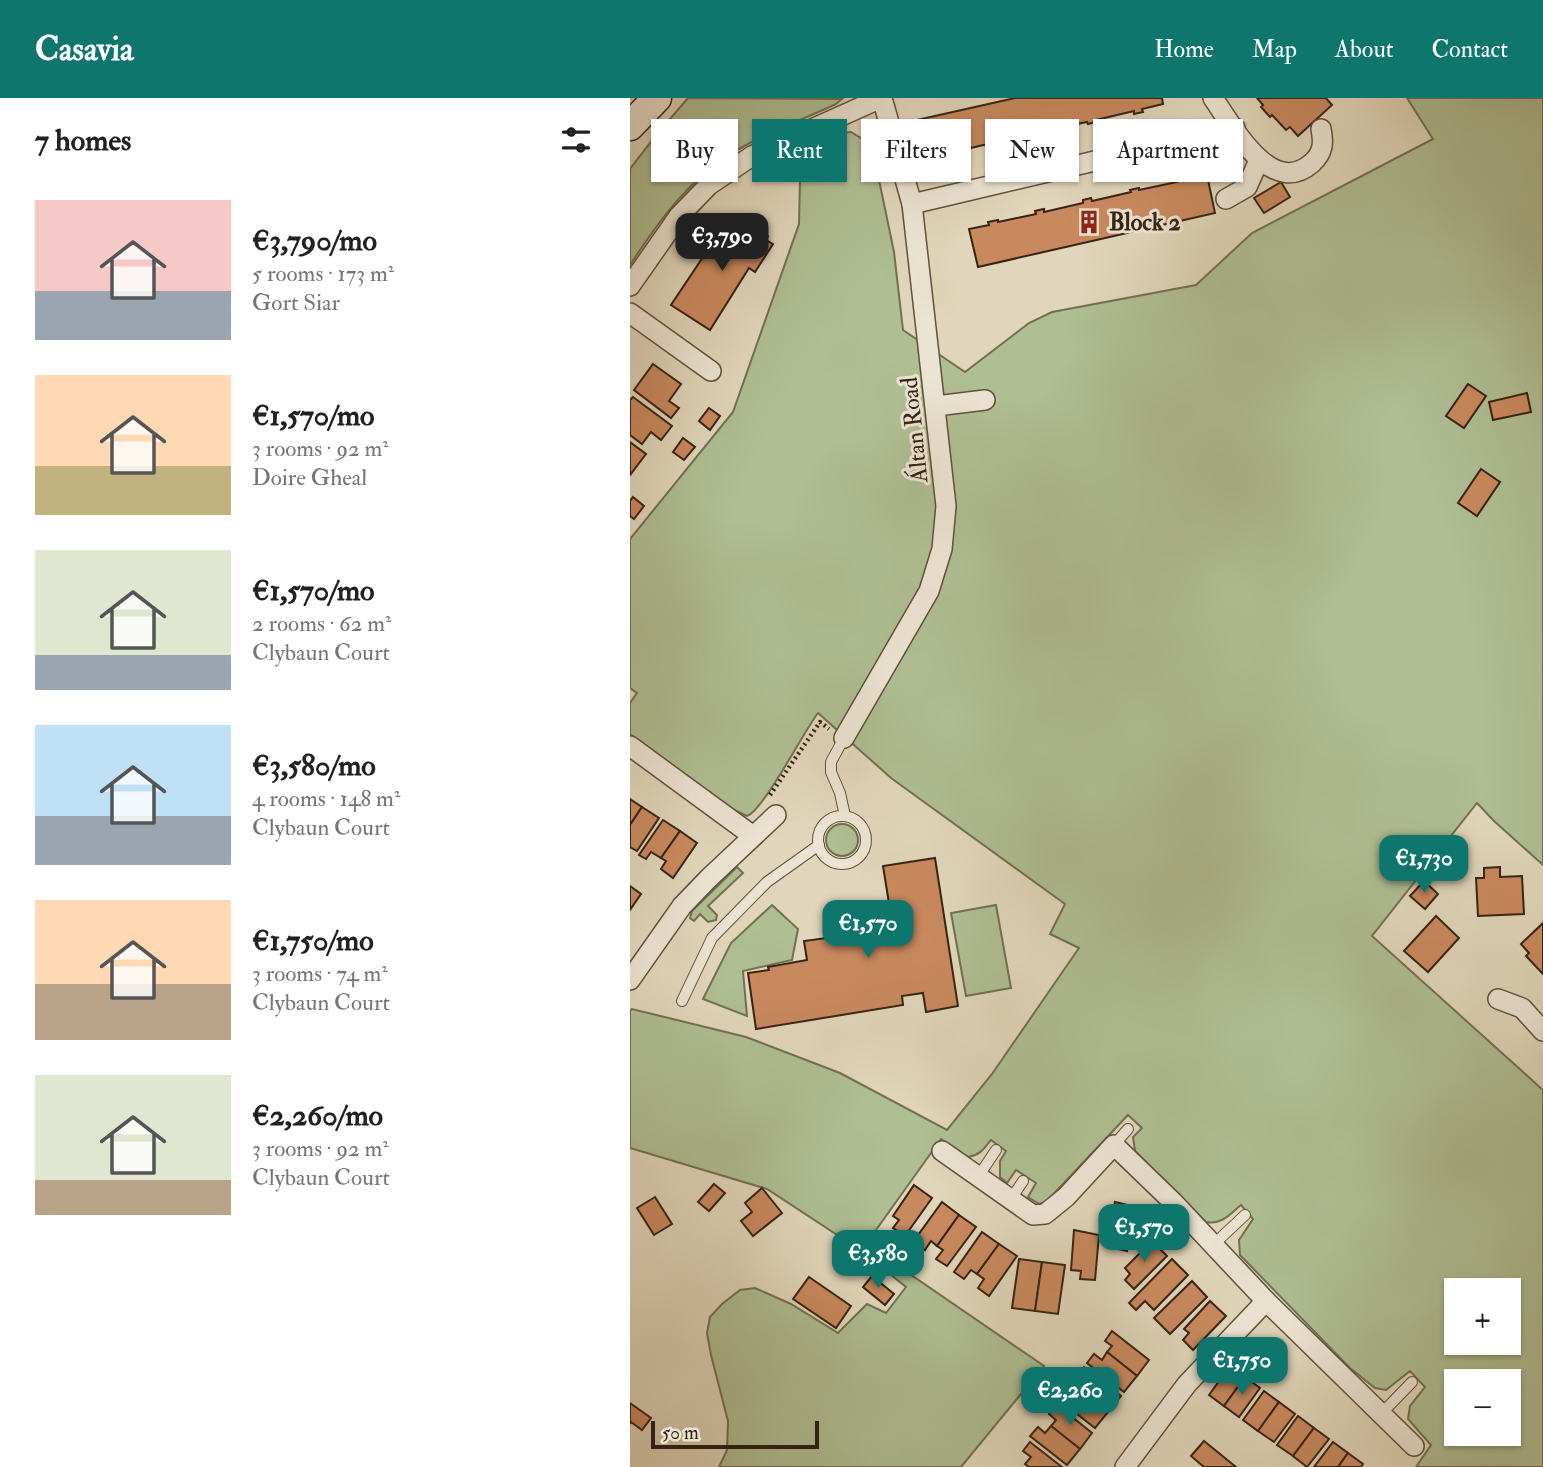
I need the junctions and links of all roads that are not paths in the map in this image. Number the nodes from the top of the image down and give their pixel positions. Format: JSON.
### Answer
{"nodes":[{"id":1,"x":639,"y":98,"type":"edge"},
{"id":2,"x":657,"y":98,"type":"edge"},
{"id":3,"x":882,"y":98,"type":"edge"},
{"id":4,"x":1213,"y":98,"type":"edge"},
{"id":5,"x":630,"y":117,"type":"edge"},
{"id":6,"x":1228,"y":119,"type":"edge"},
{"id":7,"x":630,"y":126,"type":"edge"},
{"id":8,"x":1321,"y":129,"type":"dead end"},
{"id":9,"x":1243,"y":139,"type":"edge"},
{"id":10,"x":1259,"y":160,"type":"junction"},
{"id":11,"x":1093,"y":161,"type":"edge"},
{"id":12,"x":1226,"y":199,"type":"dead end"},
{"id":13,"x":912,"y":204,"type":"junction"},
{"id":14,"x":630,"y":285,"type":"edge"},
{"id":15,"x":630,"y":313,"type":"edge"},
{"id":16,"x":712,"y":371,"type":"dead end"},
{"id":17,"x":985,"y":400,"type":"dead end"},
{"id":18,"x":936,"y":406,"type":"junction"},
{"id":19,"x":844,"y":738,"type":"joint"},
{"id":20,"x":630,"y":746,"type":"edge"},
{"id":21,"x":776,"y":815,"type":"road end"},
{"id":22,"x":845,"y":816,"type":"junction"},
{"id":23,"x":753,"y":836,"type":"junction"},
{"id":24,"x":819,"y":845,"type":"junction"},
{"id":25,"x":630,"y":980,"type":"edge"},
{"id":26,"x":1498,"y":999,"type":"dead end"},
{"id":27,"x":682,"y":1001,"type":"dead end"},
{"id":28,"x":1543,"y":1031,"type":"edge"},
{"id":29,"x":1128,"y":1129,"type":"dead end"},
{"id":30,"x":1114,"y":1145,"type":"junction"},
{"id":31,"x":996,"y":1150,"type":"dead end"},
{"id":32,"x":942,"y":1151,"type":"dead end"},
{"id":33,"x":978,"y":1177,"type":"junction"},
{"id":34,"x":1023,"y":1181,"type":"dead end"},
{"id":35,"x":1011,"y":1199,"type":"junction"},
{"id":36,"x":1245,"y":1215,"type":"dead end"},
{"id":37,"x":1212,"y":1246,"type":"junction"},
{"id":38,"x":1266,"y":1301,"type":"junction"},
{"id":39,"x":1412,"y":1382,"type":"dead end"},
{"id":40,"x":1381,"y":1414,"type":"junction"},
{"id":41,"x":1414,"y":1446,"type":"dead end"},
{"id":42,"x":1125,"y":1467,"type":"edge"}],
"edges":[{"from":1,"to":5,"type":"street"},
{"from":2,"to":7,"type":"street"},
{"from":3,"to":13,"type":"street","name":"Áltan Road"},
{"from":3,"to":14,"type":"street"},
{"from":4,"to":6,"type":"street"},
{"from":8,"to":10,"type":"street"},
{"from":9,"to":10,"type":"street"},
{"from":10,"to":12,"type":"street"},
{"from":11,"to":13,"type":"street"},
{"from":13,"to":18,"type":"street","name":"Áltan Road"},
{"from":15,"to":16,"type":"street"},
{"from":17,"to":18,"type":"street"},
{"from":18,"to":19,"type":"street","name":"Áltan Road"},
{"from":19,"to":22,"type":"lane"},
{"from":20,"to":23,"type":"street"},
{"from":21,"to":23,"type":"street"},
{"from":22,"to":24,"type":"lane"},
{"from":22,"to":24,"type":"lane"},
{"from":23,"to":25,"type":"street"},
{"from":24,"to":27,"type":"lane"},
{"from":26,"to":28,"type":"street"},
{"from":29,"to":30,"type":"lane"},
{"from":30,"to":35,"type":"street"},
{"from":30,"to":37,"type":"street"},
{"from":31,"to":33,"type":"lane"},
{"from":32,"to":33,"type":"street"},
{"from":33,"to":35,"type":"street"},
{"from":34,"to":35,"type":"lane"},
{"from":36,"to":37,"type":"lane"},
{"from":37,"to":38,"type":"street"},
{"from":38,"to":40,"type":"street"},
{"from":38,"to":42,"type":"street"},
{"from":39,"to":40,"type":"lane"},
{"from":40,"to":41,"type":"street"}]}
